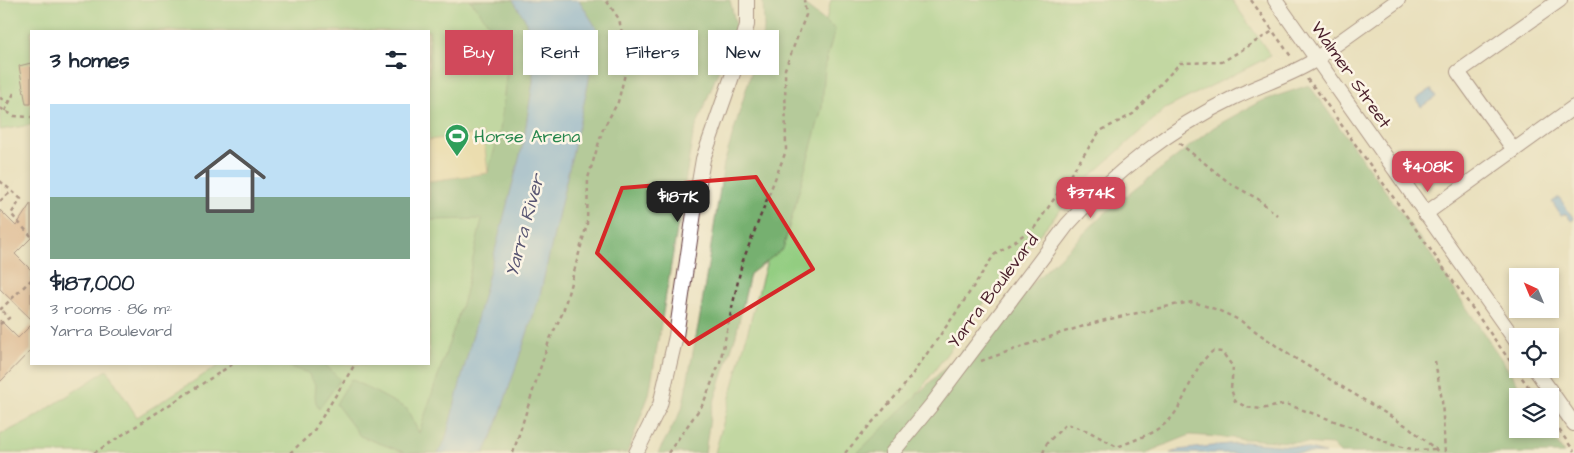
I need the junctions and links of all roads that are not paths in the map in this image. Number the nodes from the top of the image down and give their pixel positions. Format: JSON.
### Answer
{"nodes":[{"id":1,"x":747,"y":0,"type":"edge"},
{"id":2,"x":1275,"y":0,"type":"edge"},
{"id":3,"x":1398,"y":0,"type":"edge"},
{"id":4,"x":1560,"y":0,"type":"edge"},
{"id":5,"x":1316,"y":58,"type":"junction"},
{"id":6,"x":1574,"y":107,"type":"edge"},
{"id":7,"x":1514,"y":150,"type":"junction"},
{"id":8,"x":1425,"y":214,"type":"junction"},
{"id":9,"x":1509,"y":331,"type":"edge"},
{"id":10,"x":1541,"y":378,"type":"edge"},
{"id":11,"x":1574,"y":424,"type":"edge"},
{"id":12,"x":636,"y":453,"type":"edge"},
{"id":13,"x":892,"y":453,"type":"edge"}],
"edges":[{"from":1,"to":12,"type":"street"},
{"from":2,"to":5,"type":"street","name":"Walmer Street"},
{"from":3,"to":5,"type":"street","name":"Yarra Boulevard"},
{"from":4,"to":7,"type":"street"},
{"from":5,"to":8,"type":"street","name":"Walmer Street"},
{"from":5,"to":13,"type":"street","name":"Yarra Boulevard"},
{"from":6,"to":7,"type":"street"},
{"from":7,"to":8,"type":"street"},
{"from":8,"to":9,"type":"street","name":"Walmer Street"},
{"from":10,"to":11,"type":"street"}]}
